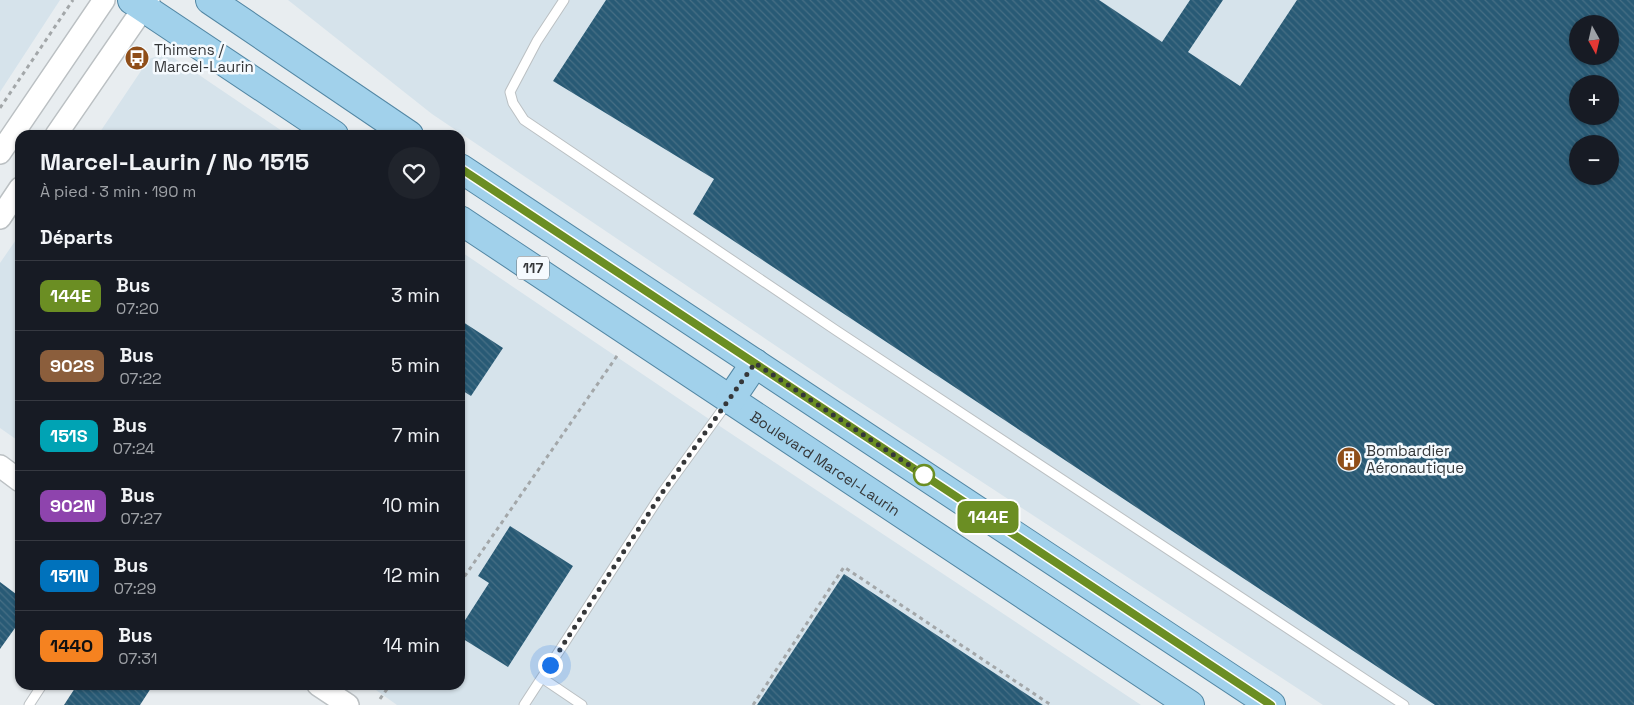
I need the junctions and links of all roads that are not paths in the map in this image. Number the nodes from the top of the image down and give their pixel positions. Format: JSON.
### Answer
{"nodes":[{"id":1,"x":104,"y":0,"type":"edge"},
{"id":2,"x":210,"y":0,"type":"edge"},
{"id":3,"x":241,"y":0,"type":"edge"},
{"id":4,"x":564,"y":0,"type":"edge"},
{"id":5,"x":141,"y":2,"type":"edge"},
{"id":6,"x":302,"y":61,"type":"junction"},
{"id":7,"x":16,"y":130,"type":"edge"},
{"id":8,"x":59,"y":130,"type":"edge"},
{"id":9,"x":327,"y":130,"type":"edge"},
{"id":10,"x":402,"y":130,"type":"edge"},
{"id":11,"x":15,"y":131,"type":"edge"},
{"id":12,"x":0,"y":153,"type":"edge"},
{"id":13,"x":465,"y":171,"type":"edge"},
{"id":14,"x":15,"y":196,"type":"edge"},
{"id":15,"x":0,"y":218,"type":"edge"},
{"id":16,"x":465,"y":223,"type":"edge"},
{"id":17,"x":755,"y":363,"type":"junction"},
{"id":18,"x":730,"y":400,"type":"junction"},
{"id":19,"x":0,"y":466,"type":"edge"},
{"id":20,"x":15,"y":477,"type":"edge"},
{"id":21,"x":542,"y":678,"type":"junction"},
{"id":22,"x":39,"y":690,"type":"edge"},
{"id":23,"x":326,"y":690,"type":"edge"},
{"id":24,"x":29,"y":705,"type":"edge"},
{"id":25,"x":348,"y":705,"type":"edge"},
{"id":26,"x":524,"y":705,"type":"edge"},
{"id":27,"x":582,"y":705,"type":"edge"},
{"id":28,"x":1190,"y":705,"type":"edge"},
{"id":29,"x":1272,"y":705,"type":"edge"},
{"id":30,"x":1404,"y":705,"type":"edge"}],
"edges":[{"from":1,"to":7,"type":"street"},
{"from":2,"to":6,"type":"main road"},
{"from":3,"to":6,"type":"main road"},
{"from":4,"to":30,"type":"lane"},
{"from":5,"to":8,"type":"street"},
{"from":5,"to":9,"type":"main road"},
{"from":6,"to":10,"type":"main road"},
{"from":11,"to":12,"type":"street"},
{"from":13,"to":17,"type":"main road"},
{"from":14,"to":15,"type":"street"},
{"from":16,"to":18,"type":"main road","name":"Boulevard Marcel-Laurin","number":"117"},
{"from":17,"to":18,"type":"main road"},
{"from":17,"to":29,"type":"main road"},
{"from":18,"to":21,"type":"lane"},
{"from":18,"to":28,"type":"main road","name":"Boulevard Marcel-Laurin","number":"117"},
{"from":19,"to":20,"type":"street"},
{"from":21,"to":26,"type":"lane"},
{"from":21,"to":27,"type":"lane"},
{"from":22,"to":24,"type":"lane"},
{"from":23,"to":25,"type":"street"}]}
